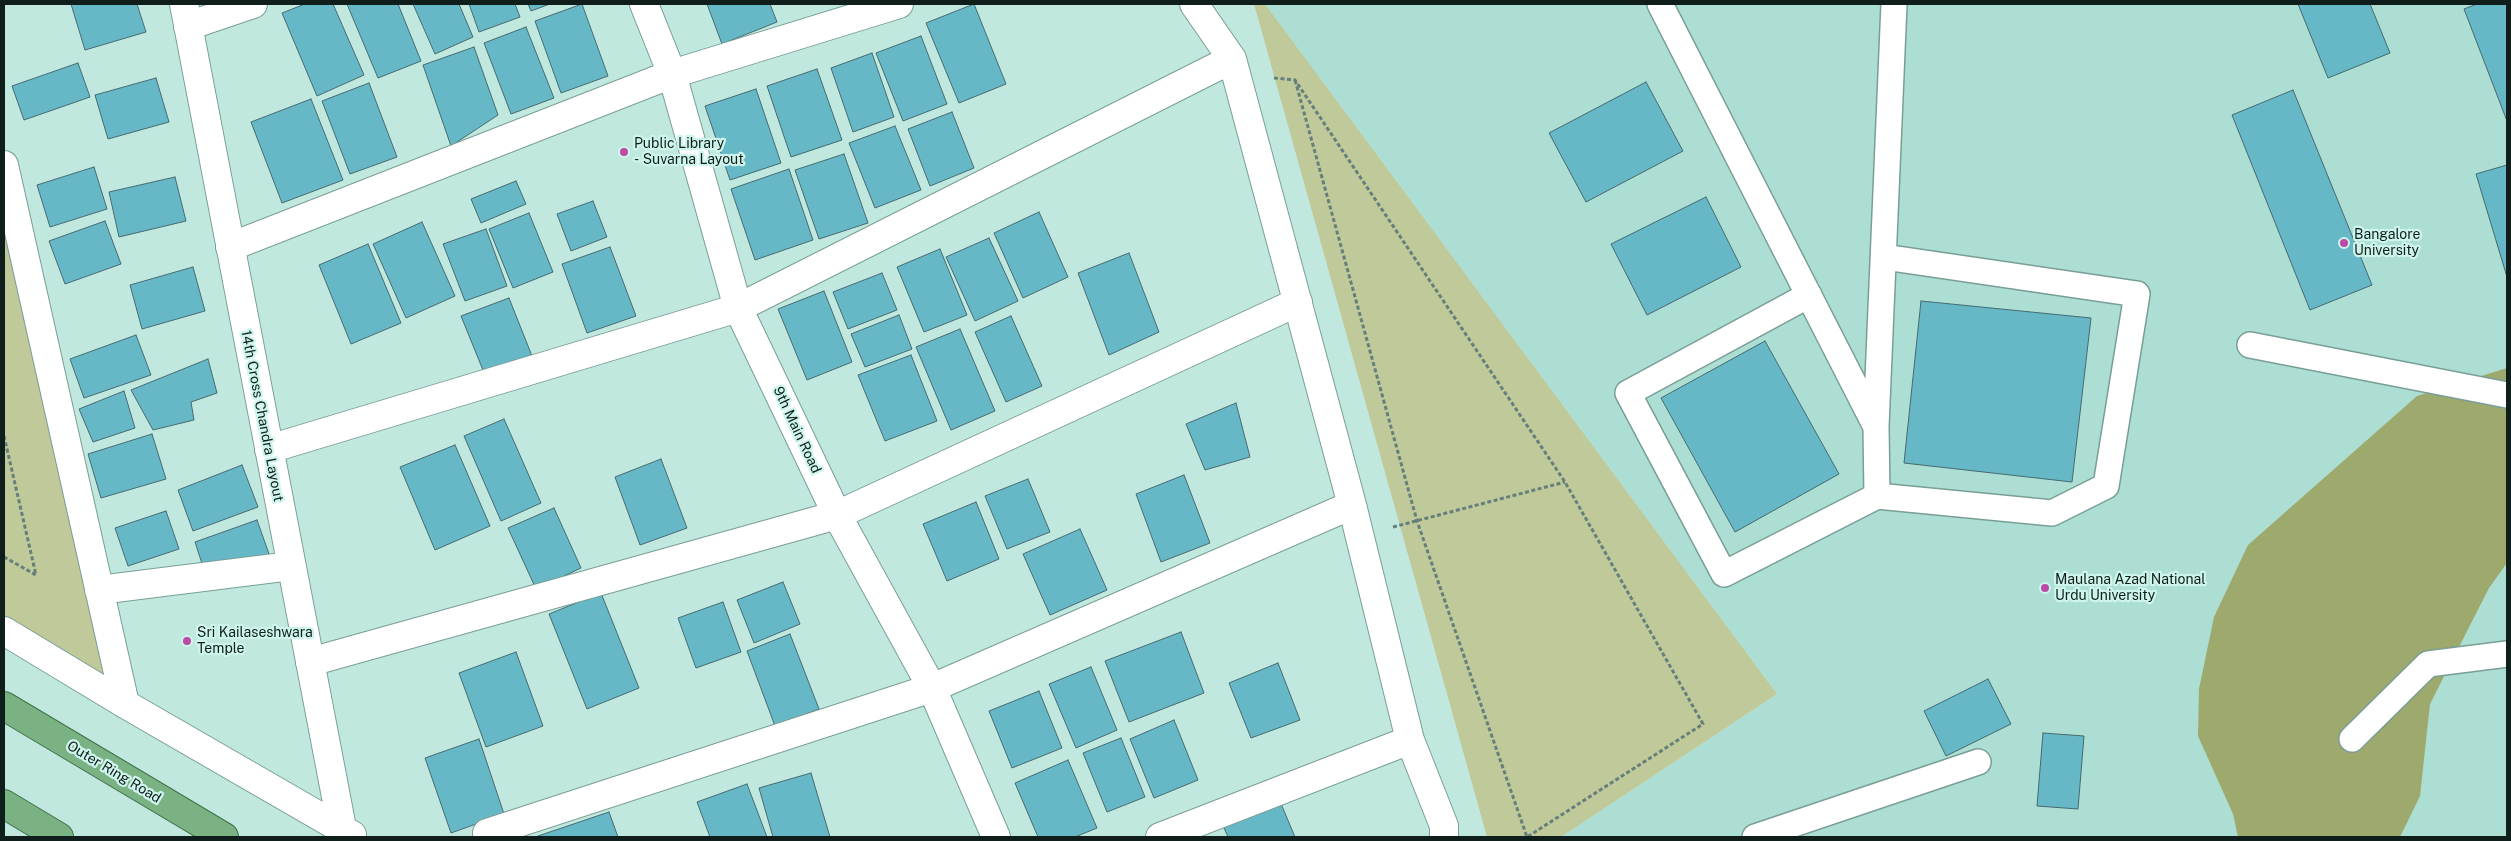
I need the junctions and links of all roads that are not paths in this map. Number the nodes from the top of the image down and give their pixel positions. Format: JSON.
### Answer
{"nodes":[{"id":1,"x":254,"y":4,"type":"edge"},
{"id":2,"x":644,"y":4,"type":"edge"},
{"id":3,"x":899,"y":4,"type":"edge"},
{"id":4,"x":1194,"y":4,"type":"edge"},
{"id":5,"x":1660,"y":4,"type":"edge"},
{"id":6,"x":1894,"y":4,"type":"edge"},
{"id":7,"x":186,"y":15,"type":"edge"},
{"id":8,"x":1234,"y":67,"type":"junction"},
{"id":9,"x":672,"y":74,"type":"junction"},
{"id":10,"x":4,"y":165,"type":"edge"},
{"id":11,"x":230,"y":247,"type":"junction"},
{"id":12,"x":1884,"y":257,"type":"junction"},
{"id":13,"x":1809,"y":295,"type":"junction"},
{"id":14,"x":1298,"y":302,"type":"junction"},
{"id":15,"x":738,"y":308,"type":"junction"},
{"id":16,"x":2250,"y":346,"type":"dead end"},
{"id":17,"x":2507,"y":395,"type":"edge"},
{"id":18,"x":1876,"y":426,"type":"junction"},
{"id":19,"x":269,"y":449,"type":"junction"},
{"id":20,"x":1877,"y":496,"type":"junction"},
{"id":21,"x":1352,"y":506,"type":"junction"},
{"id":22,"x":837,"y":515,"type":"junction"},
{"id":23,"x":291,"y":566,"type":"junction"},
{"id":24,"x":99,"y":590,"type":"junction"},
{"id":25,"x":4,"y":631,"type":"edge"},
{"id":26,"x":2507,"y":654,"type":"edge"},
{"id":27,"x":310,"y":662,"type":"junction"},
{"id":28,"x":932,"y":688,"type":"junction"},
{"id":29,"x":125,"y":704,"type":"junction"},
{"id":30,"x":4,"y":706,"type":"edge"},
{"id":31,"x":2352,"y":739,"type":"dead end"},
{"id":32,"x":1410,"y":740,"type":"junction"},
{"id":33,"x":1978,"y":762,"type":"dead end"},
{"id":34,"x":4,"y":804,"type":"edge"},
{"id":35,"x":348,"y":832,"type":"edge"},
{"id":36,"x":487,"y":833,"type":"dead end"},
{"id":37,"x":59,"y":837,"type":"edge"},
{"id":38,"x":224,"y":837,"type":"edge"},
{"id":39,"x":996,"y":837,"type":"edge"},
{"id":40,"x":1160,"y":837,"type":"edge"},
{"id":41,"x":1444,"y":837,"type":"edge"},
{"id":42,"x":1755,"y":837,"type":"edge"}],
"edges":[{"from":1,"to":7,"type":"street"},
{"from":2,"to":9,"type":"street","name":"9th Main Road"},
{"from":3,"to":9,"type":"street"},
{"from":4,"to":8,"type":"street"},
{"from":5,"to":13,"type":"lane"},
{"from":6,"to":12,"type":"lane"},
{"from":7,"to":11,"type":"street","name":"14th Cross Chandra Layout"},
{"from":8,"to":14,"type":"street"},
{"from":8,"to":15,"type":"street"},
{"from":9,"to":11,"type":"street"},
{"from":9,"to":15,"type":"street","name":"9th Main Road"},
{"from":10,"to":24,"type":"street"},
{"from":11,"to":19,"type":"street","name":"14th Cross Chandra Layout"},
{"from":12,"to":18,"type":"lane"},
{"from":12,"to":20,"type":"lane"},
{"from":13,"to":18,"type":"lane"},
{"from":13,"to":20,"type":"lane"},
{"from":14,"to":21,"type":"street"},
{"from":14,"to":22,"type":"street"},
{"from":15,"to":19,"type":"street"},
{"from":15,"to":22,"type":"street","name":"9th Main Road"},
{"from":16,"to":17,"type":"lane"},
{"from":18,"to":20,"type":"lane"},
{"from":19,"to":23,"type":"street","name":"14th Cross Chandra Layout"},
{"from":21,"to":28,"type":"street"},
{"from":21,"to":32,"type":"street"},
{"from":22,"to":27,"type":"street"},
{"from":22,"to":28,"type":"street","name":"9th Main Road"},
{"from":23,"to":24,"type":"street"},
{"from":23,"to":27,"type":"street","name":"14th Cross Chandra Layout"},
{"from":24,"to":29,"type":"street"},
{"from":25,"to":29,"type":"street"},
{"from":26,"to":31,"type":"lane"},
{"from":27,"to":35,"type":"street","name":"14th Cross Chandra Layout"},
{"from":28,"to":36,"type":"street"},
{"from":28,"to":39,"type":"street","name":"9th Main Road"},
{"from":29,"to":35,"type":"street"},
{"from":30,"to":38,"type":"highway","name":"Outer Ring Road"},
{"from":32,"to":40,"type":"street"},
{"from":32,"to":41,"type":"street"},
{"from":33,"to":42,"type":"lane"},
{"from":34,"to":37,"type":"highway"}]}
